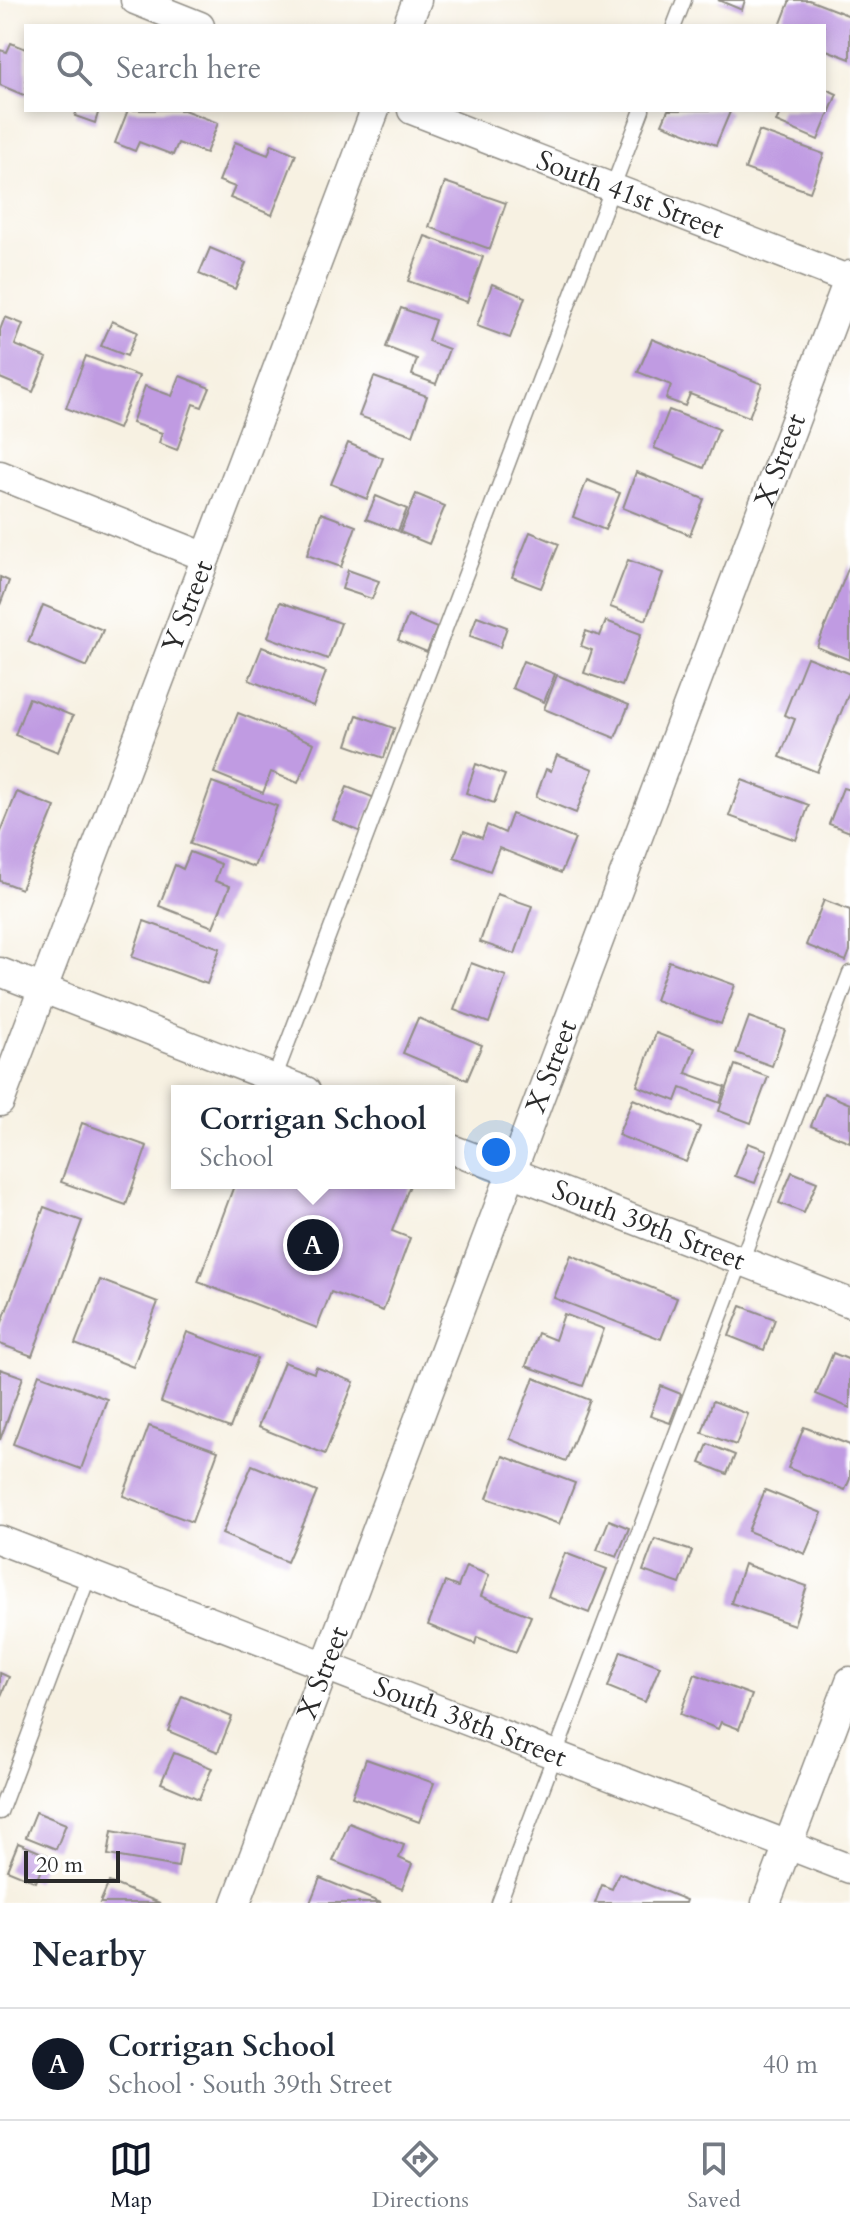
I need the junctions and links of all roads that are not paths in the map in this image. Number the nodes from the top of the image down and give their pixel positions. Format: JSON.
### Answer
{"nodes":[{"id":1,"x":135,"y":0,"type":"edge"},
{"id":2,"x":417,"y":0,"type":"edge"},
{"id":3,"x":684,"y":0,"type":"edge"},
{"id":4,"x":195,"y":24,"type":"edge"},
{"id":5,"x":408,"y":24,"type":"edge"},
{"id":6,"x":675,"y":24,"type":"edge"},
{"id":7,"x":374,"y":112,"type":"edge"},
{"id":8,"x":417,"y":112,"type":"edge"},
{"id":9,"x":641,"y":112,"type":"edge"},
{"id":10,"x":612,"y":188,"type":"junction"},
{"id":11,"x":849,"y":278,"type":"edge"},
{"id":12,"x":0,"y":475,"type":"edge"},
{"id":13,"x":206,"y":557,"type":"junction"},
{"id":14,"x":0,"y":972,"type":"edge"},
{"id":15,"x":850,"y":973,"type":"edge"},
{"id":16,"x":43,"y":988,"type":"junction"},
{"id":17,"x":274,"y":1079,"type":"junction"},
{"id":18,"x":290,"y":1085,"type":"edge"},
{"id":19,"x":0,"y":1102,"type":"edge"},
{"id":20,"x":455,"y":1150,"type":"edge"},
{"id":21,"x":512,"y":1172,"type":"junction"},
{"id":22,"x":741,"y":1261,"type":"junction"},
{"id":23,"x":850,"y":1303,"type":"edge"},
{"id":24,"x":0,"y":1540,"type":"edge"},
{"id":25,"x":89,"y":1575,"type":"junction"},
{"id":26,"x":325,"y":1668,"type":"junction"},
{"id":27,"x":850,"y":1681,"type":"edge"},
{"id":28,"x":554,"y":1755,"type":"junction"},
{"id":29,"x":0,"y":1812,"type":"edge"},
{"id":30,"x":788,"y":1845,"type":"junction"},
{"id":31,"x":850,"y":1869,"type":"edge"},
{"id":32,"x":236,"y":1903,"type":"edge"},
{"id":33,"x":499,"y":1903,"type":"edge"},
{"id":34,"x":766,"y":1903,"type":"edge"}],
"edges":[{"from":1,"to":4,"type":"street"},
{"from":2,"to":5,"type":"street"},
{"from":3,"to":6,"type":"lane"},
{"from":7,"to":13,"type":"street","name":"Y Street"},
{"from":8,"to":10,"type":"street","name":"South 41st Street"},
{"from":9,"to":10,"type":"lane"},
{"from":10,"to":11,"type":"street","name":"South 41st Street"},
{"from":10,"to":17,"type":"lane"},
{"from":11,"to":21,"type":"street","name":"X Street"},
{"from":12,"to":13,"type":"street"},
{"from":13,"to":16,"type":"street","name":"Y Street"},
{"from":14,"to":16,"type":"street"},
{"from":15,"to":22,"type":"lane"},
{"from":16,"to":17,"type":"street"},
{"from":16,"to":19,"type":"street","name":"Y Street"},
{"from":17,"to":18,"type":"street"},
{"from":20,"to":21,"type":"street","name":"South 39th Street"},
{"from":21,"to":22,"type":"street","name":"South 39th Street"},
{"from":21,"to":26,"type":"street","name":"X Street"},
{"from":22,"to":23,"type":"street","name":"South 39th Street"},
{"from":22,"to":28,"type":"lane"},
{"from":24,"to":25,"type":"street","name":"South 38th Street"},
{"from":25,"to":26,"type":"street","name":"South 38th Street"},
{"from":25,"to":29,"type":"lane"},
{"from":26,"to":28,"type":"street","name":"South 38th Street"},
{"from":26,"to":32,"type":"street","name":"X Street"},
{"from":27,"to":30,"type":"street"},
{"from":28,"to":30,"type":"street","name":"South 38th Street"},
{"from":28,"to":33,"type":"lane"},
{"from":30,"to":31,"type":"street","name":"South 38th Street"},
{"from":30,"to":34,"type":"street"}]}
